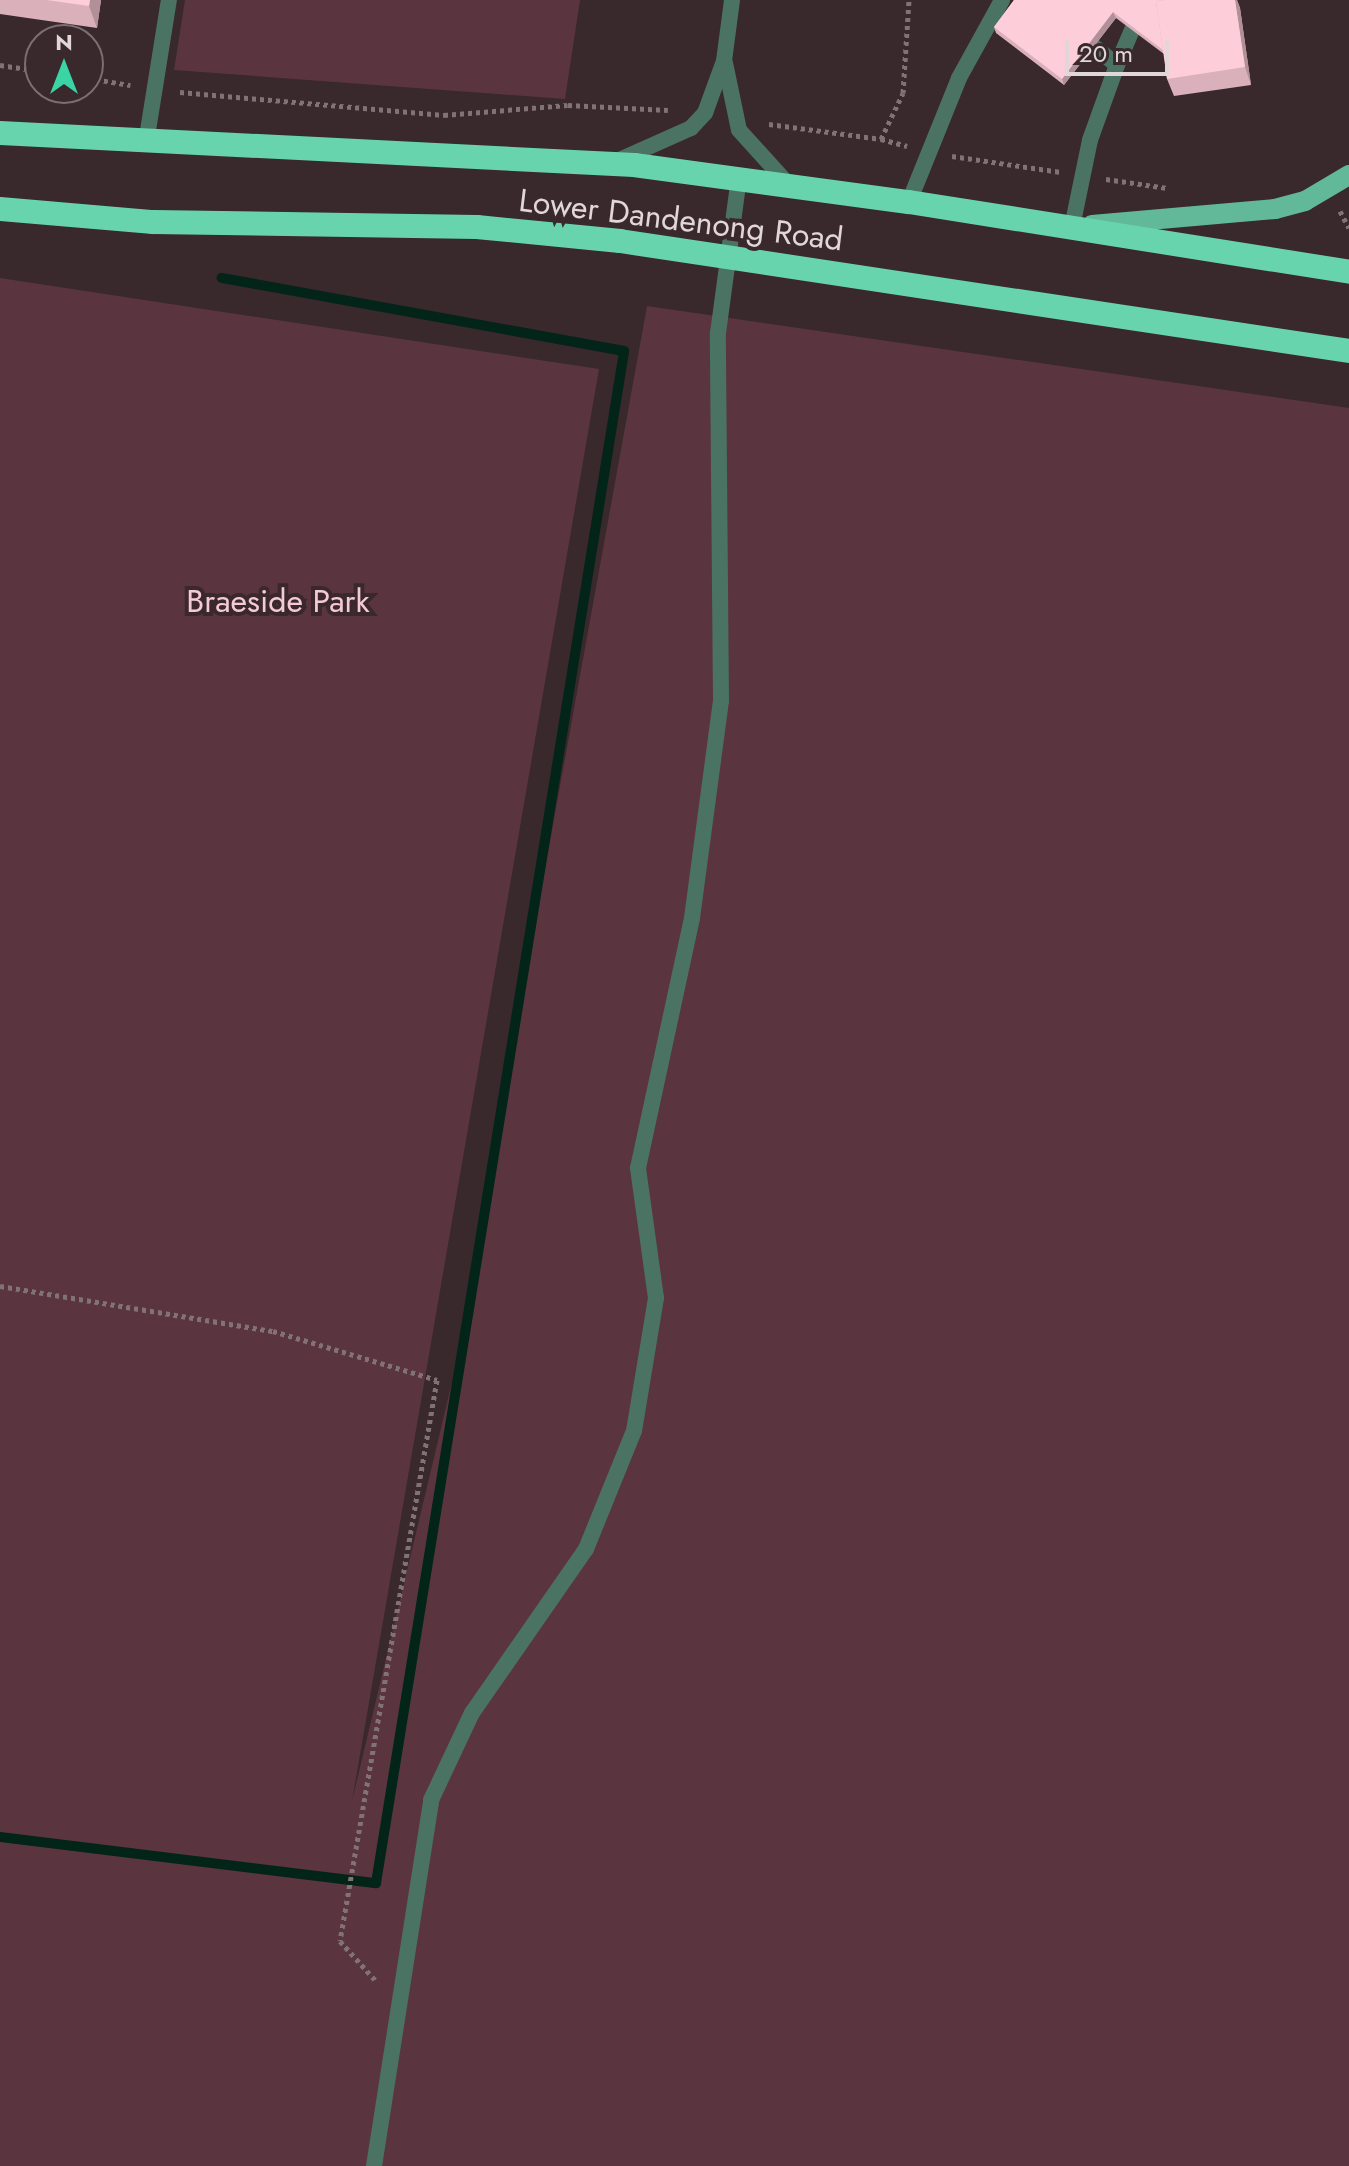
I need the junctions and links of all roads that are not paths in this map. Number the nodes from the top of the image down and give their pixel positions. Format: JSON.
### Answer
{"nodes":[{"id":1,"x":169,"y":0,"type":"edge"},
{"id":2,"x":732,"y":0,"type":"edge"},
{"id":3,"x":1002,"y":0,"type":"edge"},
{"id":4,"x":1151,"y":0,"type":"edge"},
{"id":5,"x":1059,"y":19,"type":"edge"},
{"id":6,"x":724,"y":61,"type":"junction"},
{"id":7,"x":1117,"y":65,"type":"junction"},
{"id":8,"x":0,"y":133,"type":"edge"},
{"id":9,"x":146,"y":143,"type":"junction"},
{"id":10,"x":612,"y":163,"type":"junction"},
{"id":11,"x":1349,"y":175,"type":"edge"},
{"id":12,"x":739,"y":177,"type":"junction"},
{"id":13,"x":788,"y":184,"type":"junction"},
{"id":14,"x":909,"y":202,"type":"junction"},
{"id":15,"x":0,"y":209,"type":"edge"},
{"id":16,"x":1072,"y":227,"type":"junction"},
{"id":17,"x":730,"y":254,"type":"junction"},
{"id":18,"x":1349,"y":272,"type":"edge"},
{"id":19,"x":1349,"y":351,"type":"edge"},
{"id":20,"x":374,"y":2166,"type":"edge"}],
"edges":[{"from":1,"to":9,"type":"street"},
{"from":2,"to":6,"type":"street"},
{"from":3,"to":14,"type":"street"},
{"from":4,"to":7,"type":"street"},
{"from":5,"to":7,"type":"street"},
{"from":6,"to":10,"type":"street"},
{"from":6,"to":13,"type":"street"},
{"from":7,"to":16,"type":"street"},
{"from":8,"to":9,"type":"highway","name":"Lower Dandenong Road"},
{"from":9,"to":10,"type":"highway","name":"Lower Dandenong Road"},
{"from":10,"to":12,"type":"highway","name":"Lower Dandenong Road"},
{"from":11,"to":16,"type":"main road"},
{"from":12,"to":13,"type":"highway","name":"Lower Dandenong Road"},
{"from":12,"to":17,"type":"street"},
{"from":13,"to":14,"type":"highway","name":"Lower Dandenong Road"},
{"from":14,"to":16,"type":"highway","name":"Lower Dandenong Road"},
{"from":15,"to":17,"type":"highway","name":"Lower Dandenong Road"},
{"from":16,"to":18,"type":"highway","name":"Lower Dandenong Road"},
{"from":17,"to":19,"type":"highway","name":"Lower Dandenong Road"},
{"from":17,"to":20,"type":"street"}]}
